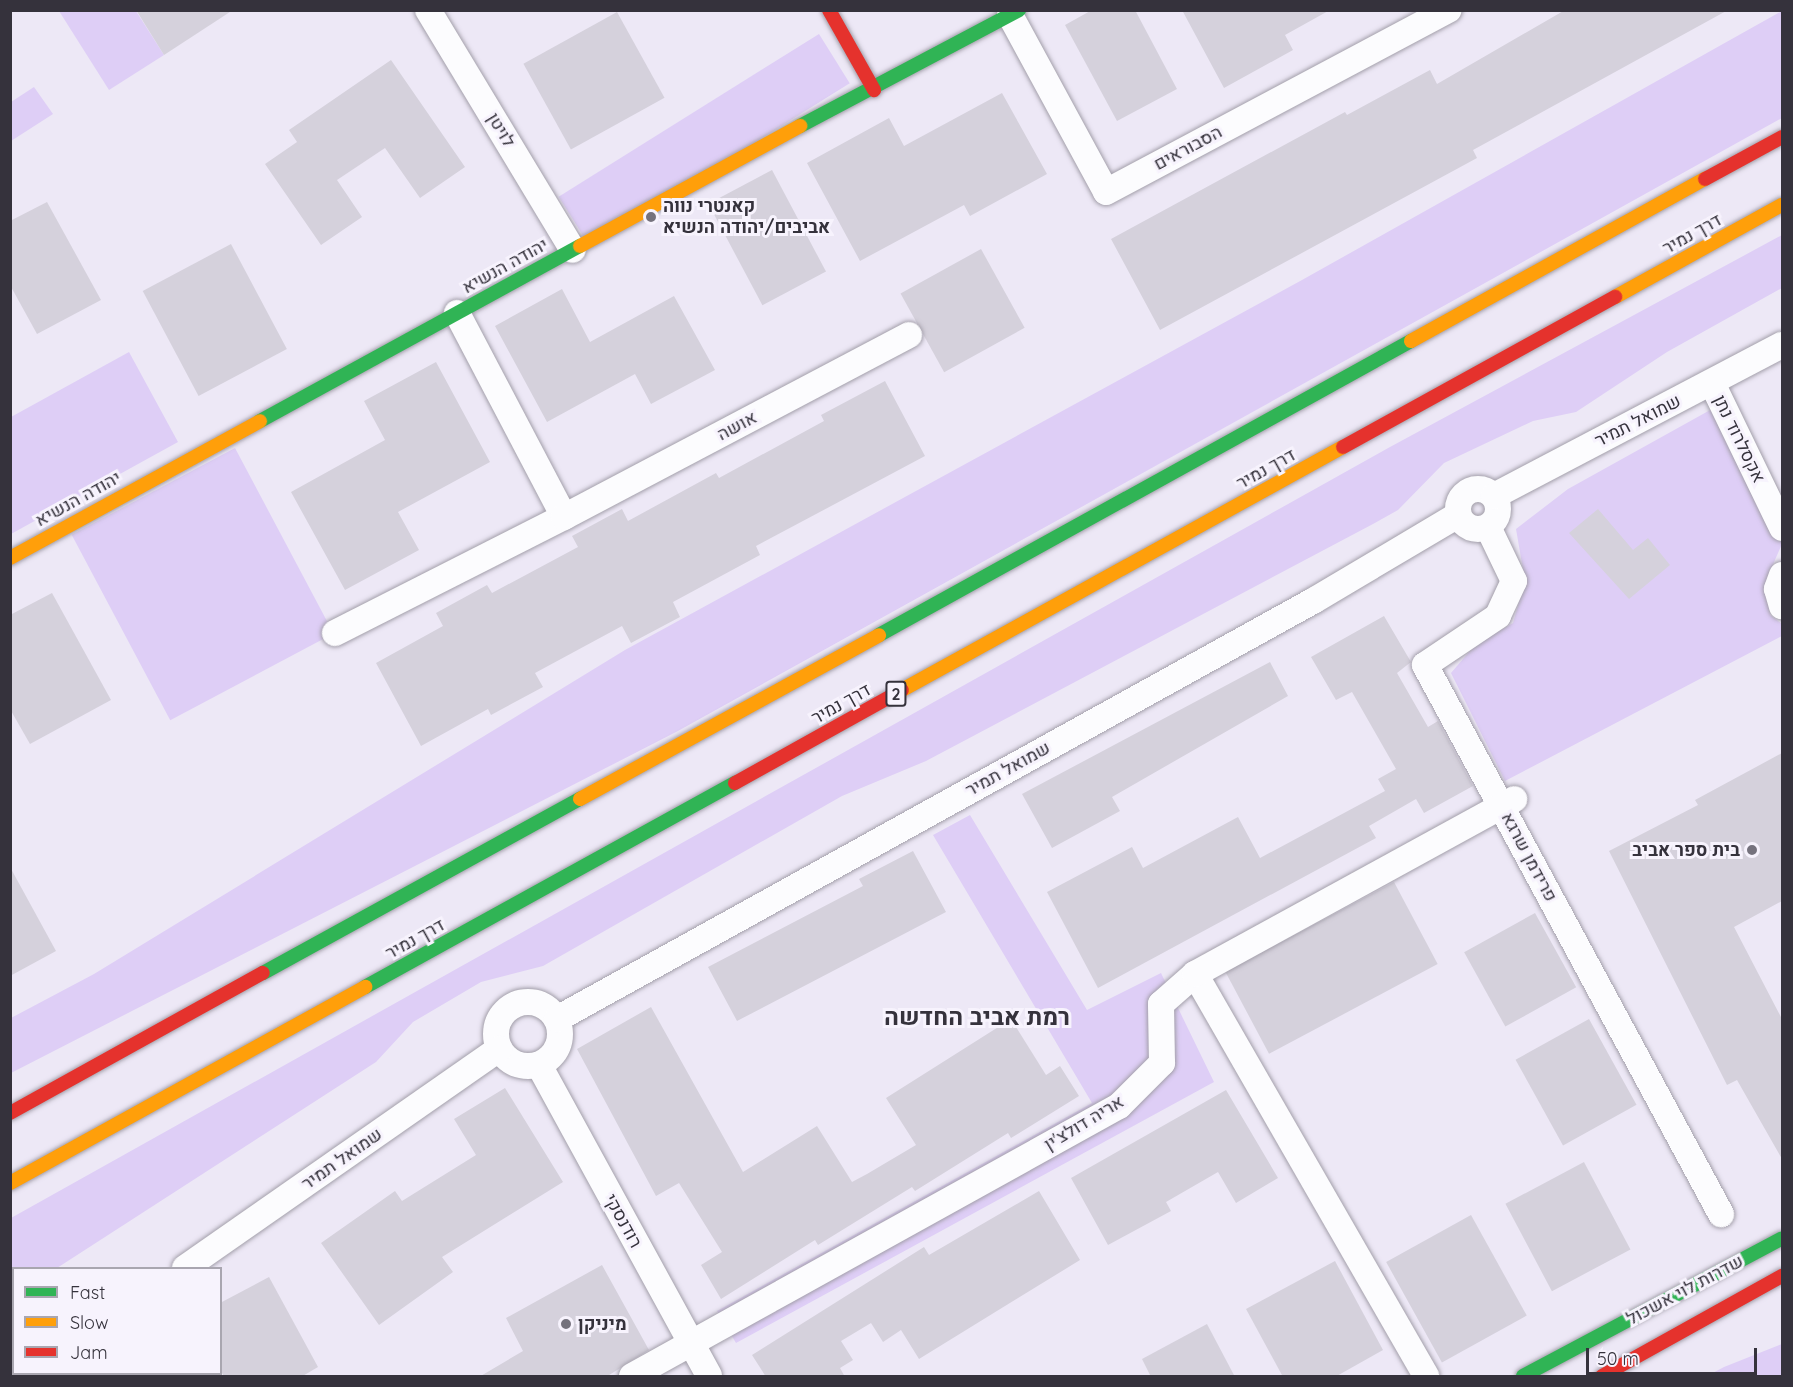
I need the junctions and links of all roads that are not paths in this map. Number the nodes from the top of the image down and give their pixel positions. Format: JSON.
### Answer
{"nodes":[{"id":1,"x":428,"y":10,"type":"edge"},
{"id":2,"x":829,"y":10,"type":"edge"},
{"id":3,"x":1449,"y":10,"type":"edge"},
{"id":4,"x":1014,"y":13,"type":"edge"},
{"id":5,"x":874,"y":90,"type":"junction"},
{"id":6,"x":1782,"y":137,"type":"edge"},
{"id":7,"x":1782,"y":205,"type":"edge"},
{"id":8,"x":573,"y":249,"type":"junction"},
{"id":9,"x":457,"y":313,"type":"junction"},
{"id":10,"x":909,"y":334,"type":"dead end"},
{"id":11,"x":1782,"y":345,"type":"edge"},
{"id":12,"x":1712,"y":383,"type":"junction"},
{"id":13,"x":1494,"y":496,"type":"junction"},
{"id":14,"x":1458,"y":515,"type":"junction"},
{"id":15,"x":564,"y":517,"type":"junction"},
{"id":16,"x":1488,"y":527,"type":"junction"},
{"id":17,"x":1782,"y":528,"type":"edge"},
{"id":18,"x":10,"y":558,"type":"edge"},
{"id":19,"x":1782,"y":575,"type":"edge"},
{"id":20,"x":1782,"y":606,"type":"edge"},
{"id":21,"x":335,"y":633,"type":"dead end"},
{"id":22,"x":1508,"y":802,"type":"junction"},
{"id":23,"x":1195,"y":974,"type":"junction"},
{"id":24,"x":557,"y":1019,"type":"junction"},
{"id":25,"x":499,"y":1049,"type":"junction"},
{"id":26,"x":539,"y":1065,"type":"junction"},
{"id":27,"x":10,"y":1113,"type":"edge"},
{"id":28,"x":10,"y":1183,"type":"edge"},
{"id":29,"x":1721,"y":1214,"type":"dead end"},
{"id":30,"x":1782,"y":1238,"type":"edge"},
{"id":31,"x":188,"y":1267,"type":"edge"},
{"id":32,"x":1782,"y":1276,"type":"edge"},
{"id":33,"x":690,"y":1342,"type":"junction"},
{"id":34,"x":632,"y":1377,"type":"edge"},
{"id":35,"x":709,"y":1377,"type":"edge"},
{"id":36,"x":1426,"y":1377,"type":"edge"},
{"id":37,"x":1523,"y":1377,"type":"edge"},
{"id":38,"x":1602,"y":1377,"type":"edge"}],
"edges":[{"from":1,"to":8,"type":"street","name":"לויטן"},
{"from":2,"to":5,"type":"main road"},
{"from":3,"to":4,"type":"street","name":"הסבוראים"},
{"from":4,"to":5,"type":"main road","name":"יהודה הנשיא"},
{"from":5,"to":8,"type":"main road","name":"יהודה הנשיא"},
{"from":6,"to":27,"type":"main road"},
{"from":7,"to":28,"type":"main road","name":"דרך נמיר","number":"2"},
{"from":8,"to":9,"type":"main road","name":"יהודה הנשיא"},
{"from":9,"to":15,"type":"street"},
{"from":9,"to":18,"type":"main road","name":"יהודה הנשיא"},
{"from":10,"to":15,"type":"street","name":"אושה"},
{"from":11,"to":12,"type":"street","name":"שמואל תמיר"},
{"from":12,"to":13,"type":"street","name":"שמואל תמיר"},
{"from":12,"to":17,"type":"street","name":"אקסלרוד נתן"},
{"from":13,"to":14,"type":"street"},
{"from":13,"to":16,"type":"street"},
{"from":14,"to":16,"type":"street"},
{"from":14,"to":24,"type":"street","name":"שמואל תמיר"},
{"from":15,"to":21,"type":"street","name":"אושה"},
{"from":16,"to":22,"type":"street","name":"פרידמן שרגא"},
{"from":19,"to":20,"type":"street"},
{"from":22,"to":23,"type":"street","name":"אריה דולצ'ין"},
{"from":22,"to":29,"type":"street","name":"פרידמן שרגא"},
{"from":23,"to":33,"type":"street","name":"אריה דולצ'ין"},
{"from":23,"to":36,"type":"street"},
{"from":24,"to":25,"type":"street"},
{"from":24,"to":26,"type":"street"},
{"from":25,"to":26,"type":"street"},
{"from":25,"to":31,"type":"street","name":"שמואל תמיר"},
{"from":26,"to":33,"type":"street","name":"רודנסקי"},
{"from":30,"to":37,"type":"main road","name":"שדרות לוי אשכול"},
{"from":32,"to":38,"type":"main road","name":"שדרות לוי אשכול"},
{"from":33,"to":34,"type":"street","name":"אריה דולצ'ין"},
{"from":33,"to":35,"type":"street","name":"רודנסקי"}]}
